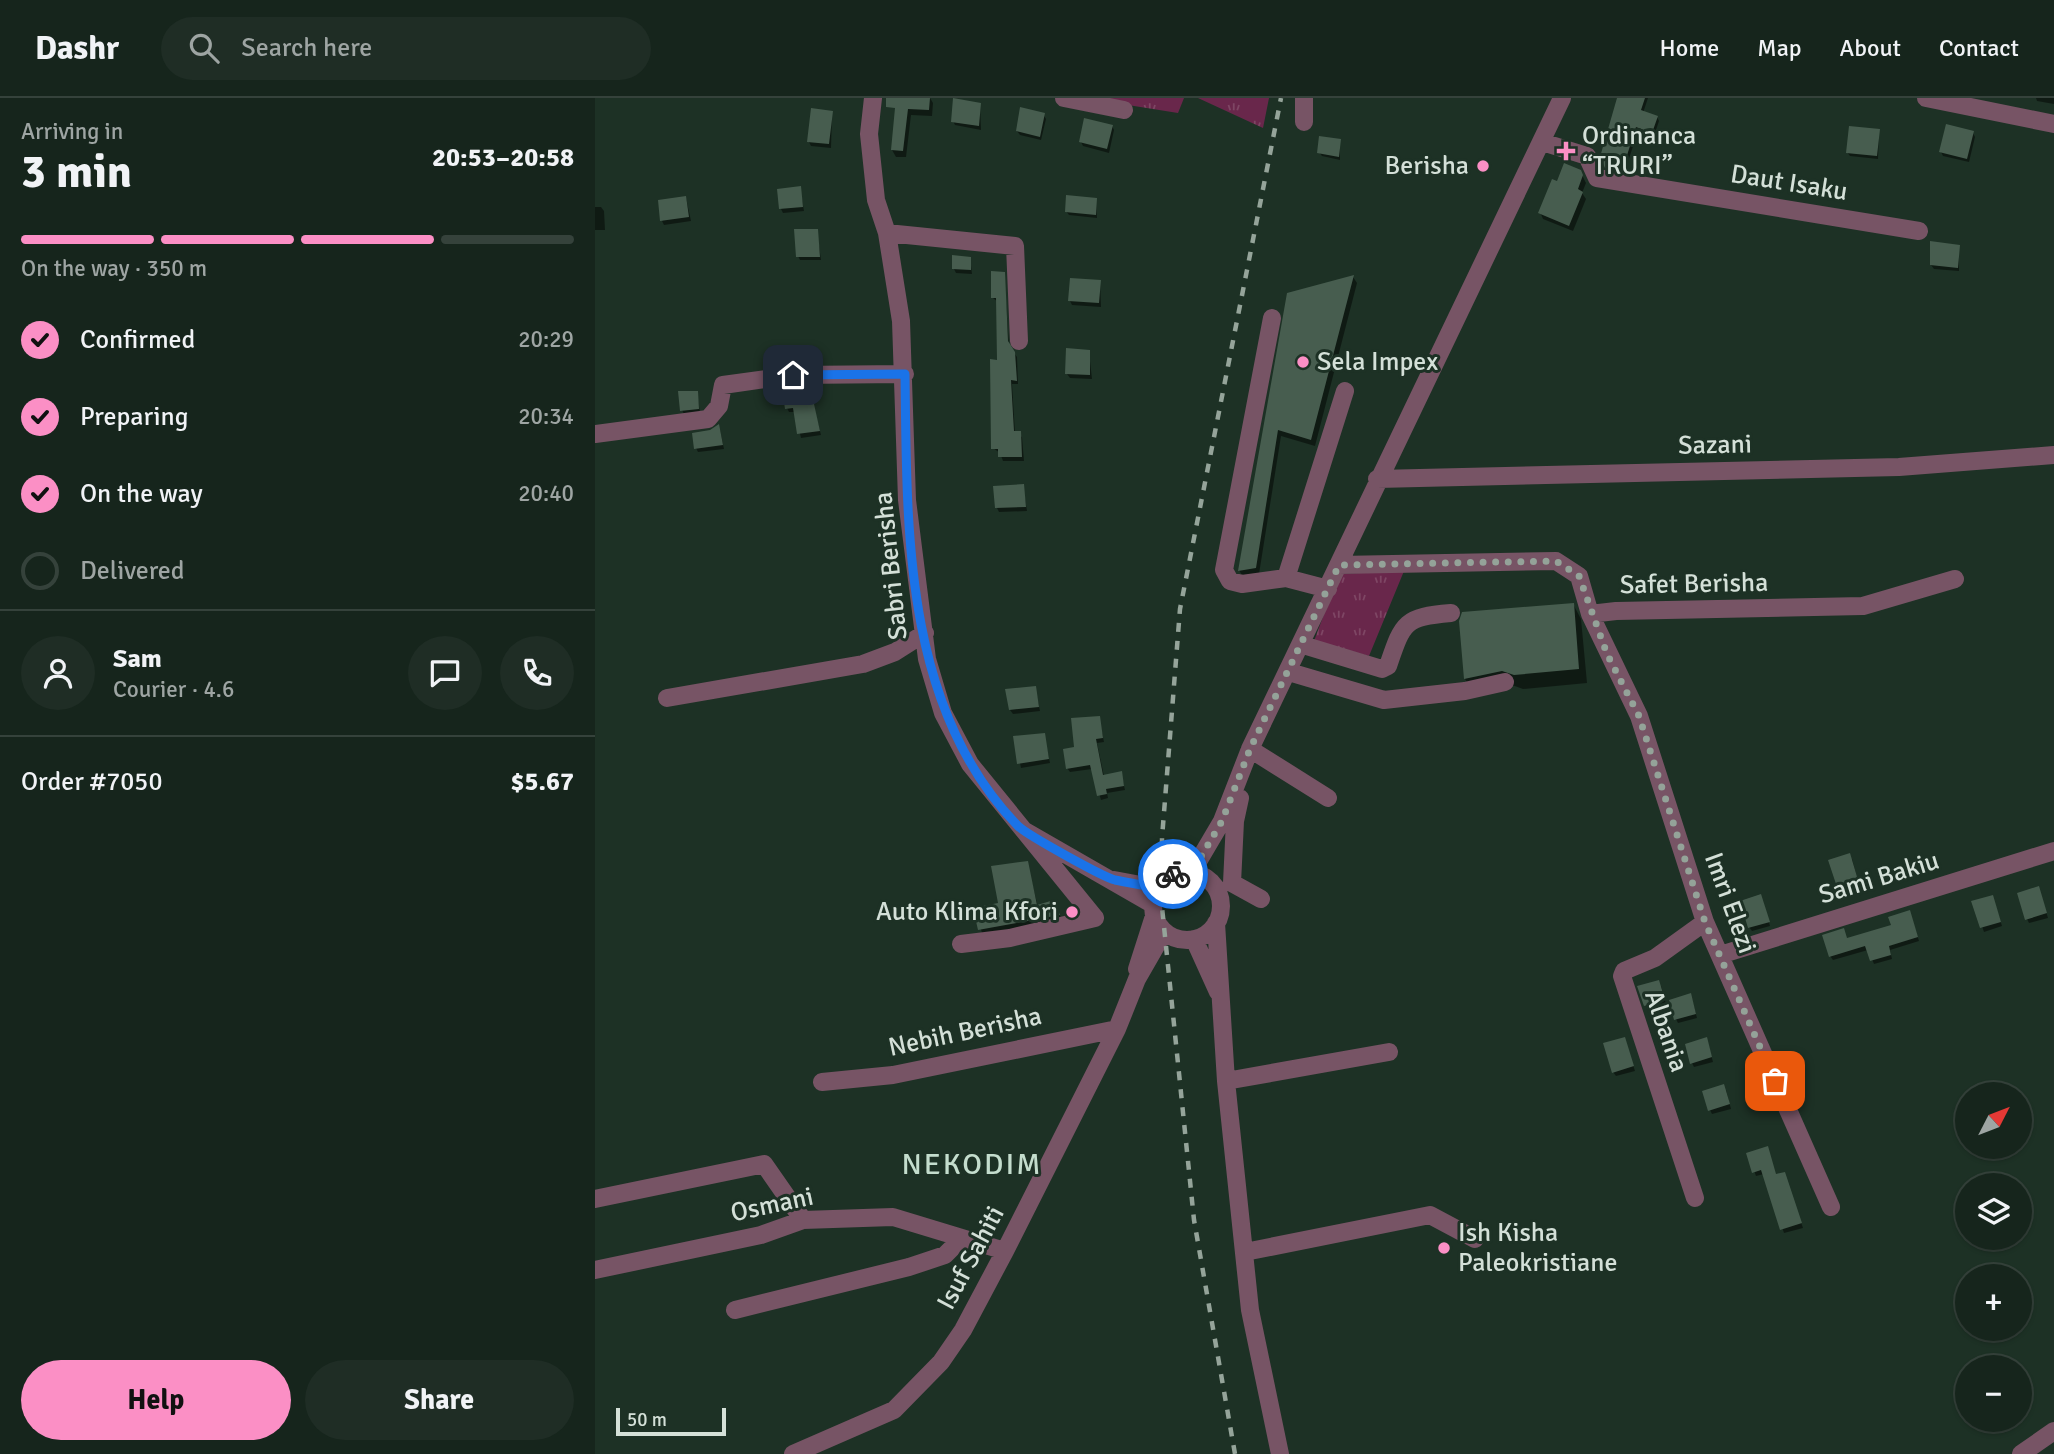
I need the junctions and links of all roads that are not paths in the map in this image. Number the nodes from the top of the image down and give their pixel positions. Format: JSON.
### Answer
{"nodes":[{"id":1,"x":873,"y":98,"type":"edge"},
{"id":2,"x":1064,"y":98,"type":"edge"},
{"id":3,"x":1304,"y":98,"type":"edge"},
{"id":4,"x":1562,"y":98,"type":"edge"},
{"id":5,"x":1926,"y":98,"type":"edge"},
{"id":6,"x":1124,"y":110,"type":"dead end"},
{"id":7,"x":1304,"y":122,"type":"dead end"},
{"id":8,"x":2054,"y":124,"type":"edge"},
{"id":9,"x":1542,"y":142,"type":"junction"},
{"id":10,"x":1919,"y":230,"type":"dead end"},
{"id":11,"x":887,"y":233,"type":"junction"},
{"id":12,"x":1272,"y":318,"type":"dead end"},
{"id":13,"x":1019,"y":341,"type":"dead end"},
{"id":14,"x":905,"y":374,"type":"junction"},
{"id":15,"x":1345,"y":391,"type":"dead end"},
{"id":16,"x":595,"y":434,"type":"edge"},
{"id":17,"x":2054,"y":455,"type":"edge"},
{"id":18,"x":1377,"y":479,"type":"junction"},
{"id":19,"x":1339,"y":565,"type":"junction"},
{"id":20,"x":1286,"y":578,"type":"junction"},
{"id":21,"x":1955,"y":579,"type":"dead end"},
{"id":22,"x":1328,"y":589,"type":"junction"},
{"id":23,"x":1451,"y":613,"type":"dead end"},
{"id":24,"x":1590,"y":614,"type":"junction"},
{"id":25,"x":925,"y":633,"type":"junction"},
{"id":26,"x":1303,"y":645,"type":"junction"},
{"id":27,"x":1289,"y":672,"type":"junction"},
{"id":28,"x":1505,"y":682,"type":"dead end"},
{"id":29,"x":667,"y":698,"type":"dead end"},
{"id":30,"x":1253,"y":750,"type":"junction"},
{"id":31,"x":1328,"y":798,"type":"dead end"},
{"id":32,"x":1222,"y":821,"type":"junction"},
{"id":33,"x":1019,"y":828,"type":"junction"},
{"id":34,"x":2054,"y":851,"type":"edge"},
{"id":35,"x":1192,"y":872,"type":"junction"},
{"id":36,"x":1224,"y":885,"type":"junction"},
{"id":37,"x":1261,"y":899,"type":"dead end"},
{"id":38,"x":1154,"y":903,"type":"junction"},
{"id":39,"x":1705,"y":922,"type":"junction"},
{"id":40,"x":1216,"y":923,"type":"junction"},
{"id":41,"x":1164,"y":932,"type":"junction"},
{"id":42,"x":1194,"y":939,"type":"junction"},
{"id":43,"x":961,"y":944,"type":"dead end"},
{"id":44,"x":1720,"y":955,"type":"junction"},
{"id":45,"x":1137,"y":979,"type":"junction"},
{"id":46,"x":1220,"y":995,"type":"junction"},
{"id":47,"x":1117,"y":1029,"type":"junction"},
{"id":48,"x":1389,"y":1052,"type":"dead end"},
{"id":49,"x":1226,"y":1081,"type":"junction"},
{"id":50,"x":822,"y":1082,"type":"dead end"},
{"id":51,"x":1695,"y":1198,"type":"dead end"},
{"id":52,"x":595,"y":1199,"type":"edge"},
{"id":53,"x":1831,"y":1207,"type":"dead end"},
{"id":54,"x":803,"y":1220,"type":"junction"},
{"id":55,"x":1475,"y":1239,"type":"dead end"},
{"id":56,"x":960,"y":1240,"type":"junction"},
{"id":57,"x":1005,"y":1251,"type":"junction"},
{"id":58,"x":1245,"y":1252,"type":"junction"},
{"id":59,"x":595,"y":1270,"type":"edge"},
{"id":60,"x":734,"y":1310,"type":"dead end"},
{"id":61,"x":2054,"y":1431,"type":"edge"},
{"id":62,"x":793,"y":1454,"type":"edge"},
{"id":63,"x":1280,"y":1454,"type":"edge"},
{"id":64,"x":2021,"y":1454,"type":"edge"}],
"edges":[{"from":1,"to":11,"type":"street","name":"Sabri Berisha"},
{"from":2,"to":6,"type":"street"},
{"from":3,"to":7,"type":"street"},
{"from":4,"to":9,"type":"street"},
{"from":5,"to":8,"type":"street"},
{"from":9,"to":10,"type":"street","name":"Daut Isaku"},
{"from":9,"to":18,"type":"street"},
{"from":11,"to":13,"type":"street"},
{"from":11,"to":14,"type":"street","name":"Sabri Berisha"},
{"from":12,"to":20,"type":"street"},
{"from":14,"to":16,"type":"street"},
{"from":14,"to":25,"type":"street","name":"Sabri Berisha"},
{"from":15,"to":20,"type":"street"},
{"from":17,"to":18,"type":"street","name":"Sazani"},
{"from":18,"to":19,"type":"street"},
{"from":19,"to":22,"type":"street"},
{"from":19,"to":24,"type":"street","name":"Safet Berisha"},
{"from":20,"to":22,"type":"street"},
{"from":21,"to":24,"type":"street","name":"Safet Berisha"},
{"from":22,"to":26,"type":"street"},
{"from":23,"to":26,"type":"street"},
{"from":24,"to":39,"type":"street","name":"Imri Elezi"},
{"from":25,"to":29,"type":"street"},
{"from":25,"to":33,"type":"street","name":"Sabri Berisha"},
{"from":26,"to":27,"type":"street"},
{"from":27,"to":28,"type":"street"},
{"from":27,"to":30,"type":"street"},
{"from":30,"to":31,"type":"street"},
{"from":30,"to":32,"type":"street"},
{"from":30,"to":36,"type":"street"},
{"from":32,"to":35,"type":"street"},
{"from":32,"to":36,"type":"street"},
{"from":33,"to":38,"type":"street","name":"Sabri Berisha"},
{"from":33,"to":43,"type":"street","name":"Sabri Berisha"},
{"from":34,"to":44,"type":"street","name":"Sami Bakiu"},
{"from":35,"to":36,"type":"street"},
{"from":35,"to":38,"type":"street"},
{"from":36,"to":37,"type":"street"},
{"from":36,"to":40,"type":"street"},
{"from":38,"to":41,"type":"street"},
{"from":38,"to":45,"type":"street","name":"Isuf Sahiti"},
{"from":39,"to":44,"type":"street","name":"Imri Elezi"},
{"from":39,"to":51,"type":"street","name":"Albania"},
{"from":40,"to":42,"type":"street"},
{"from":40,"to":46,"type":"street"},
{"from":41,"to":42,"type":"street"},
{"from":41,"to":45,"type":"street","name":"Isuf Sahiti"},
{"from":42,"to":46,"type":"street"},
{"from":44,"to":53,"type":"street","name":"Imri Elezi"},
{"from":45,"to":47,"type":"street","name":"Isuf Sahiti"},
{"from":46,"to":49,"type":"street"},
{"from":47,"to":50,"type":"street","name":"Nebih Berisha"},
{"from":47,"to":57,"type":"street","name":"Isuf Sahiti"},
{"from":48,"to":49,"type":"street"},
{"from":49,"to":58,"type":"street"},
{"from":52,"to":54,"type":"street"},
{"from":54,"to":56,"type":"street","name":"Osmani"},
{"from":54,"to":59,"type":"street","name":"Osmani"},
{"from":55,"to":58,"type":"street"},
{"from":56,"to":57,"type":"street","name":"Osmani"},
{"from":56,"to":60,"type":"street"},
{"from":57,"to":62,"type":"street","name":"Isuf Sahiti"},
{"from":58,"to":63,"type":"street"},
{"from":61,"to":64,"type":"street"}]}
